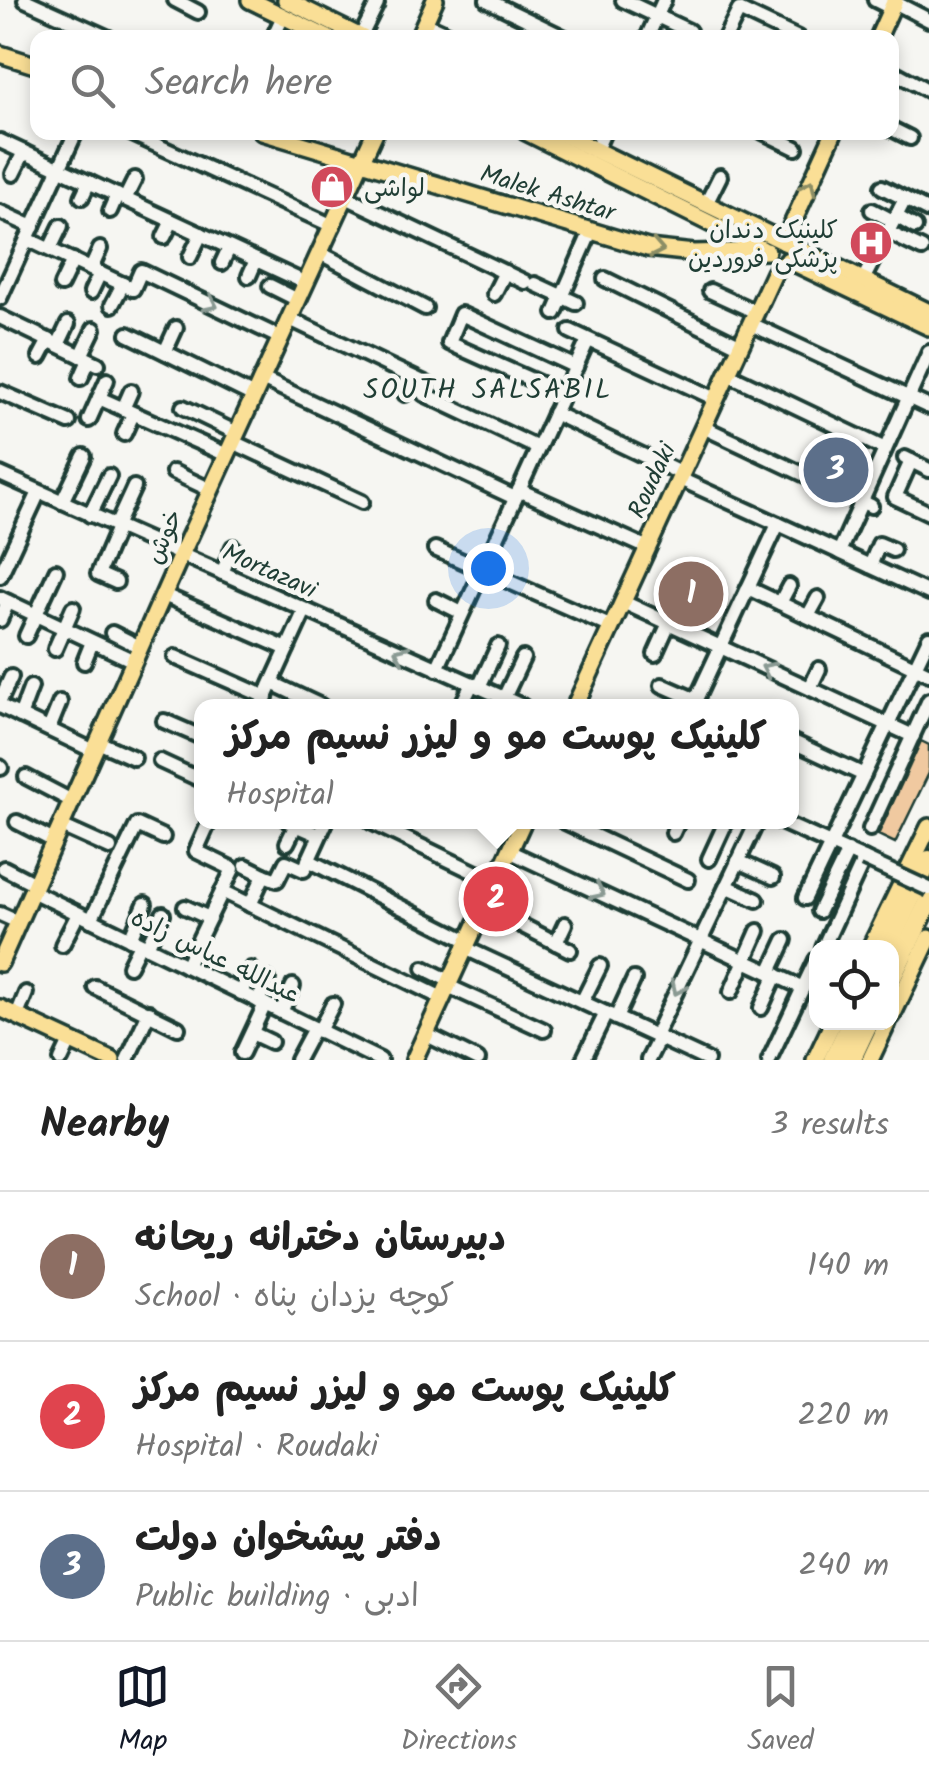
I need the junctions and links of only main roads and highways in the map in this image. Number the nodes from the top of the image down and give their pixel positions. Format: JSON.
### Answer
{"nodes":[{"id":1,"x":250,"y":0,"type":"edge"},
{"id":2,"x":434,"y":0,"type":"edge"},
{"id":3,"x":894,"y":3,"type":"edge"},
{"id":4,"x":285,"y":8,"type":"edge"},
{"id":5,"x":315,"y":30,"type":"edge"},
{"id":6,"x":343,"y":30,"type":"edge"},
{"id":7,"x":421,"y":30,"type":"edge"},
{"id":8,"x":882,"y":30,"type":"edge"},
{"id":9,"x":0,"y":54,"type":"edge"},
{"id":10,"x":30,"y":63,"type":"edge"},
{"id":11,"x":289,"y":140,"type":"edge"},
{"id":12,"x":372,"y":140,"type":"edge"},
{"id":13,"x":830,"y":140,"type":"edge"},
{"id":14,"x":564,"y":141,"type":"edge"},
{"id":15,"x":362,"y":162,"type":"junction"},
{"id":16,"x":784,"y":242,"type":"junction"},
{"id":17,"x":767,"y":251,"type":"junction"},
{"id":18,"x":794,"y":263,"type":"junction"},
{"id":19,"x":897,"y":305,"type":"junction"},
{"id":20,"x":929,"y":309,"type":"edge"},
{"id":21,"x":929,"y":326,"type":"edge"},
{"id":22,"x":929,"y":335,"type":"edge"},
{"id":23,"x":579,"y":699,"type":"edge"},
{"id":24,"x":929,"y":826,"type":"edge"},
{"id":25,"x":520,"y":829,"type":"edge"},
{"id":26,"x":929,"y":860,"type":"edge"},
{"id":27,"x":929,"y":901,"type":"edge"},
{"id":28,"x":929,"y":938,"type":"edge"},
{"id":29,"x":874,"y":940,"type":"edge"},
{"id":30,"x":891,"y":940,"type":"edge"},
{"id":31,"x":0,"y":961,"type":"edge"},
{"id":32,"x":899,"y":963,"type":"edge"},
{"id":33,"x":899,"y":1000,"type":"edge"},
{"id":34,"x":0,"y":1008,"type":"edge"},
{"id":35,"x":829,"y":1030,"type":"edge"},
{"id":36,"x":847,"y":1030,"type":"edge"},
{"id":37,"x":865,"y":1030,"type":"edge"},
{"id":38,"x":885,"y":1030,"type":"edge"},
{"id":39,"x":112,"y":1060,"type":"edge"},
{"id":40,"x":414,"y":1060,"type":"edge"},
{"id":41,"x":815,"y":1060,"type":"edge"},
{"id":42,"x":833,"y":1060,"type":"edge"},
{"id":43,"x":851,"y":1060,"type":"edge"},
{"id":44,"x":870,"y":1060,"type":"edge"}],
"edges":[{"from":1,"to":4,"type":"main road"},
{"from":2,"to":7,"type":"main road"},
{"from":3,"to":8,"type":"main road"},
{"from":4,"to":5,"type":"main road"},
{"from":4,"to":6,"type":"main road"},
{"from":9,"to":10,"type":"main road"},
{"from":11,"to":15,"type":"main road","name":"Malek Ashtar"},
{"from":12,"to":15,"type":"main road","name":"خوش"},
{"from":16,"to":13,"type":"main road","one_way":true},
{"from":14,"to":16,"type":"main road"},
{"from":14,"to":17,"type":"main road"},
{"from":15,"to":17,"type":"main road","name":"Malek Ashtar","one_way":true},
{"from":15,"to":31,"type":"main road","name":"خوش"},
{"from":16,"to":19,"type":"main road"},
{"from":17,"to":18,"type":"main road"},
{"from":18,"to":19,"type":"main road"},
{"from":18,"to":23,"type":"main road","name":"Roudaki"},
{"from":19,"to":20,"type":"main road"},
{"from":19,"to":21,"type":"main road"},
{"from":19,"to":22,"type":"main road"},
{"from":24,"to":29,"type":"main road"},
{"from":25,"to":40,"type":"main road"},
{"from":26,"to":30,"type":"highway"},
{"from":27,"to":32,"type":"highway"},
{"from":28,"to":33,"type":"main road"},
{"from":34,"to":39,"type":"main road"},
{"from":35,"to":41,"type":"main road"},
{"from":36,"to":42,"type":"highway"},
{"from":37,"to":43,"type":"highway"},
{"from":38,"to":44,"type":"main road"}]}
